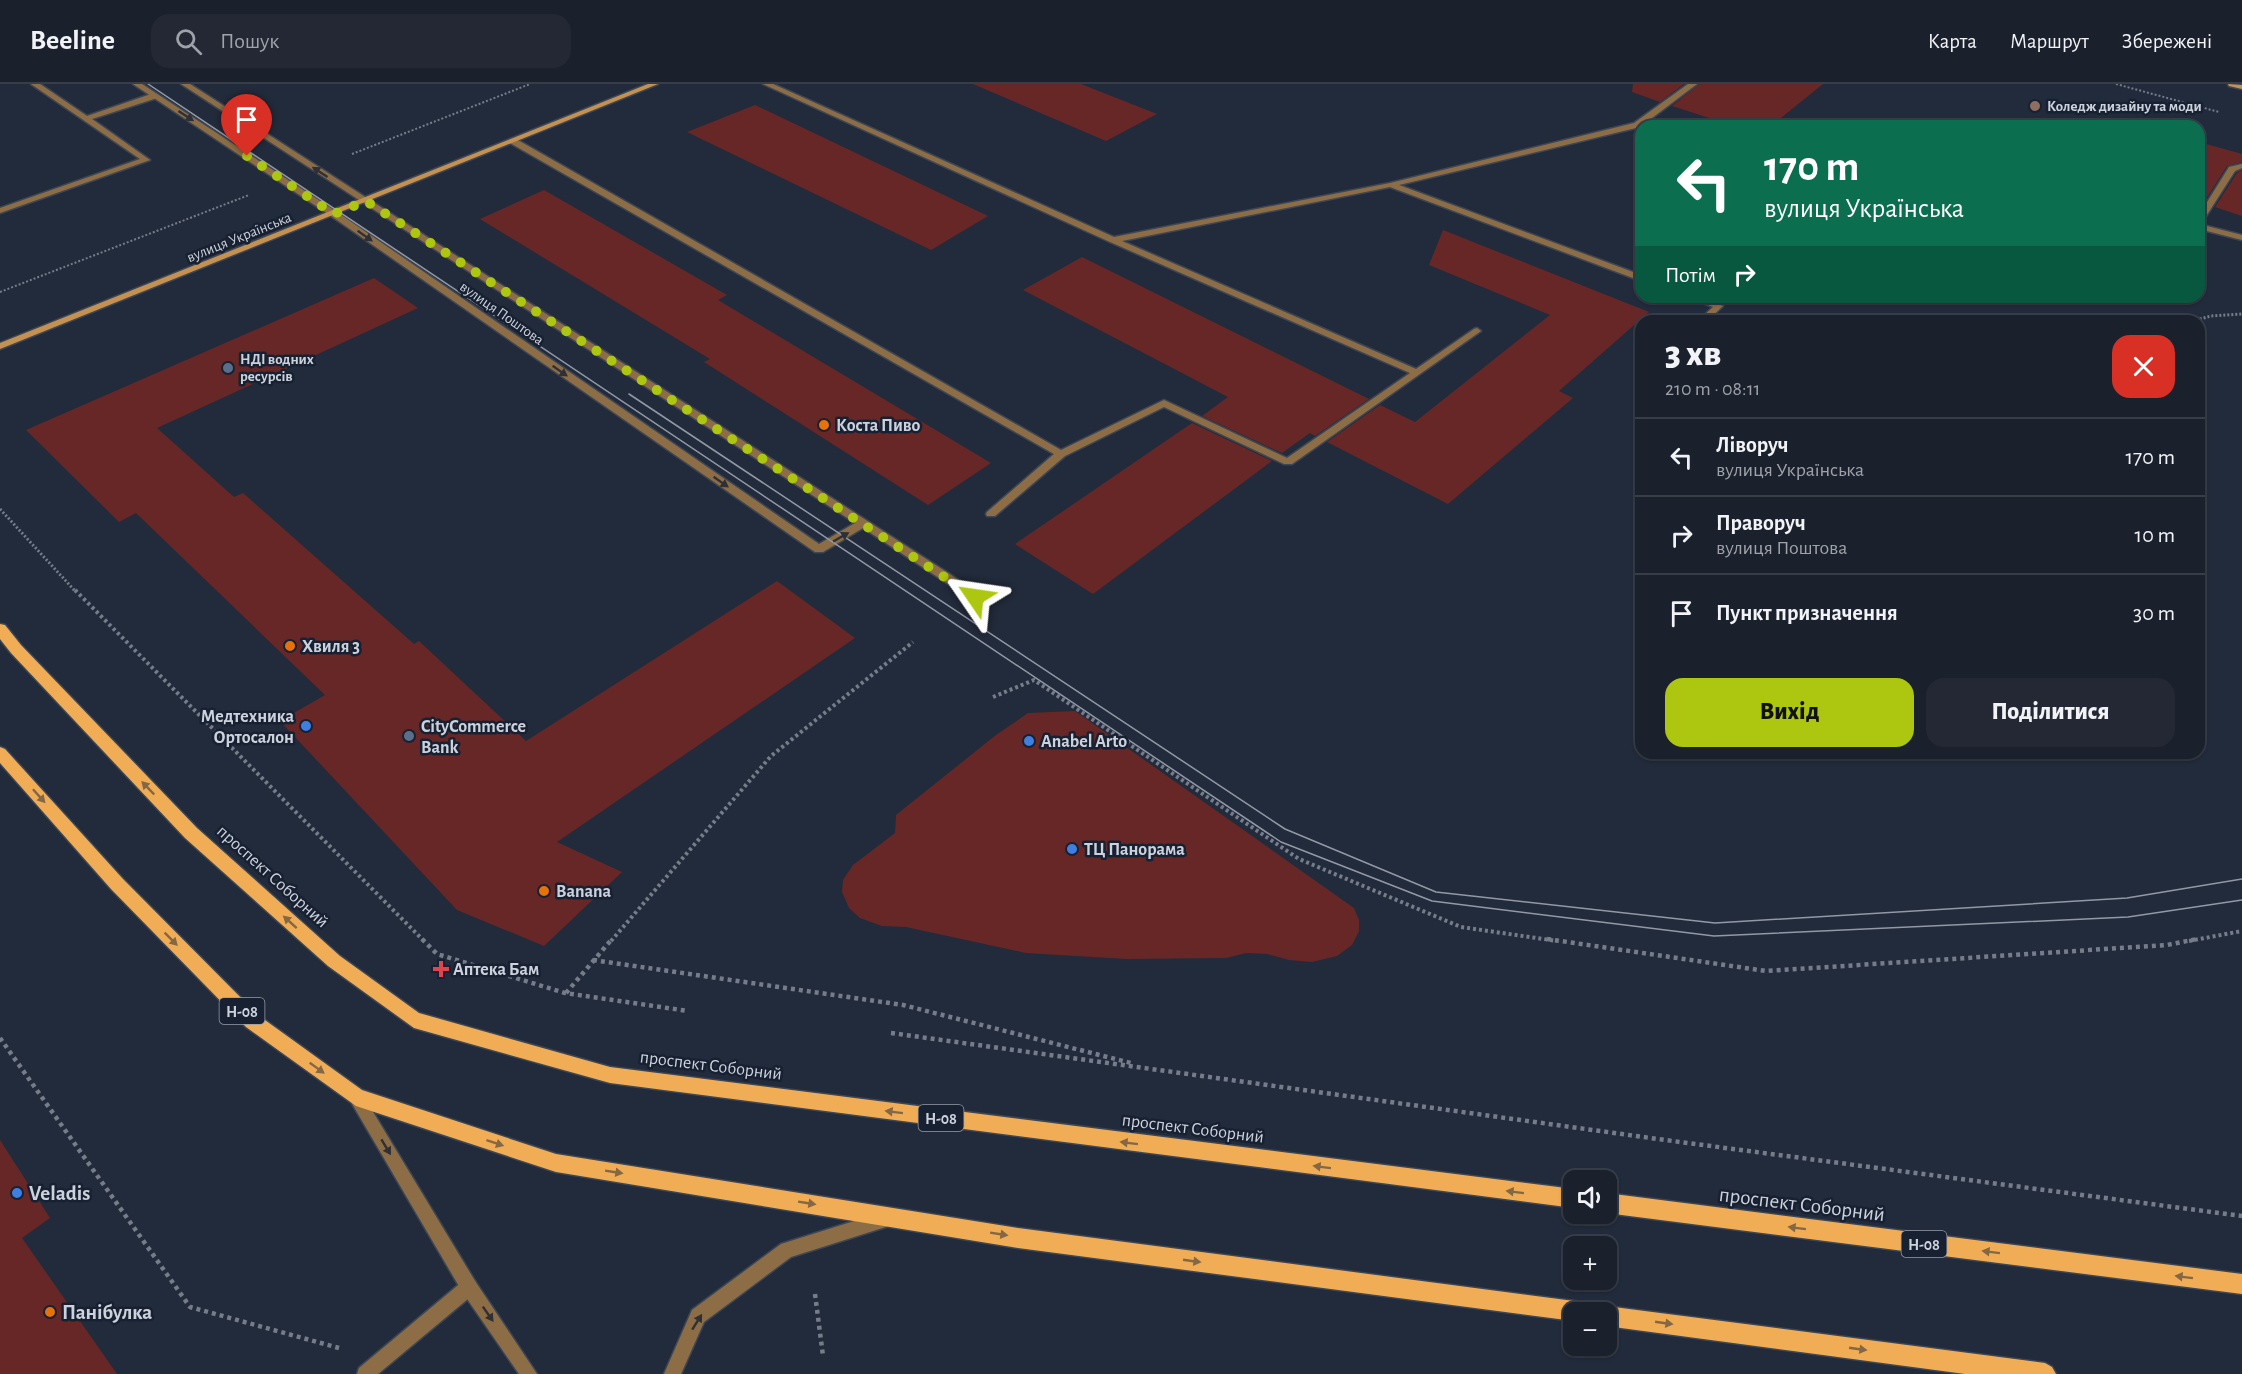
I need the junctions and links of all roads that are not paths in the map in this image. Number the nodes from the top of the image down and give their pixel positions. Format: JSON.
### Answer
{"nodes":[{"id":1,"x":36,"y":84,"type":"edge"},
{"id":2,"x":137,"y":84,"type":"edge"},
{"id":3,"x":185,"y":84,"type":"edge"},
{"id":4,"x":654,"y":84,"type":"edge"},
{"id":5,"x":767,"y":84,"type":"edge"},
{"id":6,"x":1693,"y":84,"type":"edge"},
{"id":7,"x":2232,"y":84,"type":"edge"},
{"id":8,"x":2242,"y":87,"type":"edge"},
{"id":9,"x":154,"y":96,"type":"junction"},
{"id":10,"x":86,"y":118,"type":"junction"},
{"id":11,"x":1646,"y":120,"type":"edge"},
{"id":12,"x":1635,"y":126,"type":"edge"},
{"id":13,"x":513,"y":141,"type":"junction"},
{"id":14,"x":2242,"y":166,"type":"edge"},
{"id":15,"x":1390,"y":185,"type":"junction"},
{"id":16,"x":366,"y":201,"type":"junction"},
{"id":17,"x":0,"y":212,"type":"edge"},
{"id":18,"x":2205,"y":212,"type":"edge"},
{"id":19,"x":334,"y":214,"type":"junction"},
{"id":20,"x":2205,"y":228,"type":"edge"},
{"id":21,"x":2242,"y":238,"type":"edge"},
{"id":22,"x":1113,"y":240,"type":"junction"},
{"id":23,"x":1635,"y":276,"type":"edge"},
{"id":24,"x":1710,"y":303,"type":"edge"},
{"id":25,"x":1709,"y":315,"type":"edge"},
{"id":26,"x":1477,"y":330,"type":"dead end"},
{"id":27,"x":0,"y":346,"type":"edge"},
{"id":28,"x":1417,"y":372,"type":"junction"},
{"id":29,"x":1061,"y":454,"type":"junction"},
{"id":30,"x":991,"y":514,"type":"dead end"},
{"id":31,"x":862,"y":524,"type":"junction"},
{"id":32,"x":975,"y":597,"type":"dead end"},
{"id":33,"x":0,"y":629,"type":"edge"},
{"id":34,"x":0,"y":753,"type":"edge"},
{"id":35,"x":356,"y":1097,"type":"junction"},
{"id":36,"x":1563,"y":1198,"type":"edge"},
{"id":37,"x":1617,"y":1204,"type":"edge"},
{"id":38,"x":892,"y":1217,"type":"junction"},
{"id":39,"x":2242,"y":1284,"type":"edge"},
{"id":40,"x":469,"y":1287,"type":"junction"},
{"id":41,"x":1563,"y":1310,"type":"edge"},
{"id":42,"x":1617,"y":1317,"type":"edge"},
{"id":43,"x":365,"y":1374,"type":"edge"},
{"id":44,"x":529,"y":1374,"type":"edge"},
{"id":45,"x":672,"y":1374,"type":"edge"},
{"id":46,"x":2045,"y":1374,"type":"edge"}],
"edges":[{"from":1,"to":10,"type":"street"},
{"from":2,"to":9,"type":"street","name":"вулиця Поштова"},
{"from":16,"to":3,"type":"street","name":"вулиця Поштова","one_way":true},
{"from":4,"to":13,"type":"main road","name":"вулиця Українська"},
{"from":5,"to":22,"type":"street"},
{"from":6,"to":11,"type":"street"},
{"from":7,"to":8,"type":"main road"},
{"from":9,"to":10,"type":"street"},
{"from":9,"to":19,"type":"street","name":"вулиця Поштова","one_way":true},
{"from":10,"to":17,"type":"street"},
{"from":12,"to":15,"type":"street"},
{"from":13,"to":16,"type":"main road","name":"вулиця Українська"},
{"from":13,"to":29,"type":"street"},
{"from":14,"to":18,"type":"street"},
{"from":15,"to":22,"type":"street"},
{"from":15,"to":23,"type":"street"},
{"from":16,"to":19,"type":"main road","name":"вулиця Українська"},
{"from":16,"to":31,"type":"street","name":"вулиця Поштова"},
{"from":19,"to":27,"type":"main road","name":"вулиця Українська"},
{"from":19,"to":31,"type":"street","name":"вулиця Поштова","one_way":true},
{"from":20,"to":21,"type":"street"},
{"from":22,"to":28,"type":"street"},
{"from":24,"to":25,"type":"street"},
{"from":26,"to":28,"type":"street"},
{"from":28,"to":29,"type":"street"},
{"from":29,"to":30,"type":"street"},
{"from":31,"to":32,"type":"street","name":"вулиця Поштова"},
{"from":36,"to":33,"type":"main road","name":"проспект Соборний","number":"Н-08","one_way":true},
{"from":34,"to":35,"type":"main road","number":"Н-08","one_way":true},
{"from":35,"to":38,"type":"main road","number":"Н-08","one_way":true},
{"from":35,"to":40,"type":"street","one_way":true},
{"from":39,"to":37,"type":"main road","name":"проспект Соборний","number":"Н-08","one_way":true},
{"from":38,"to":41,"type":"main road","number":"Н-08","one_way":true},
{"from":45,"to":38,"type":"street","one_way":true},
{"from":40,"to":43,"type":"street"},
{"from":40,"to":44,"type":"street","one_way":true},
{"from":42,"to":46,"type":"main road","one_way":true}]}
